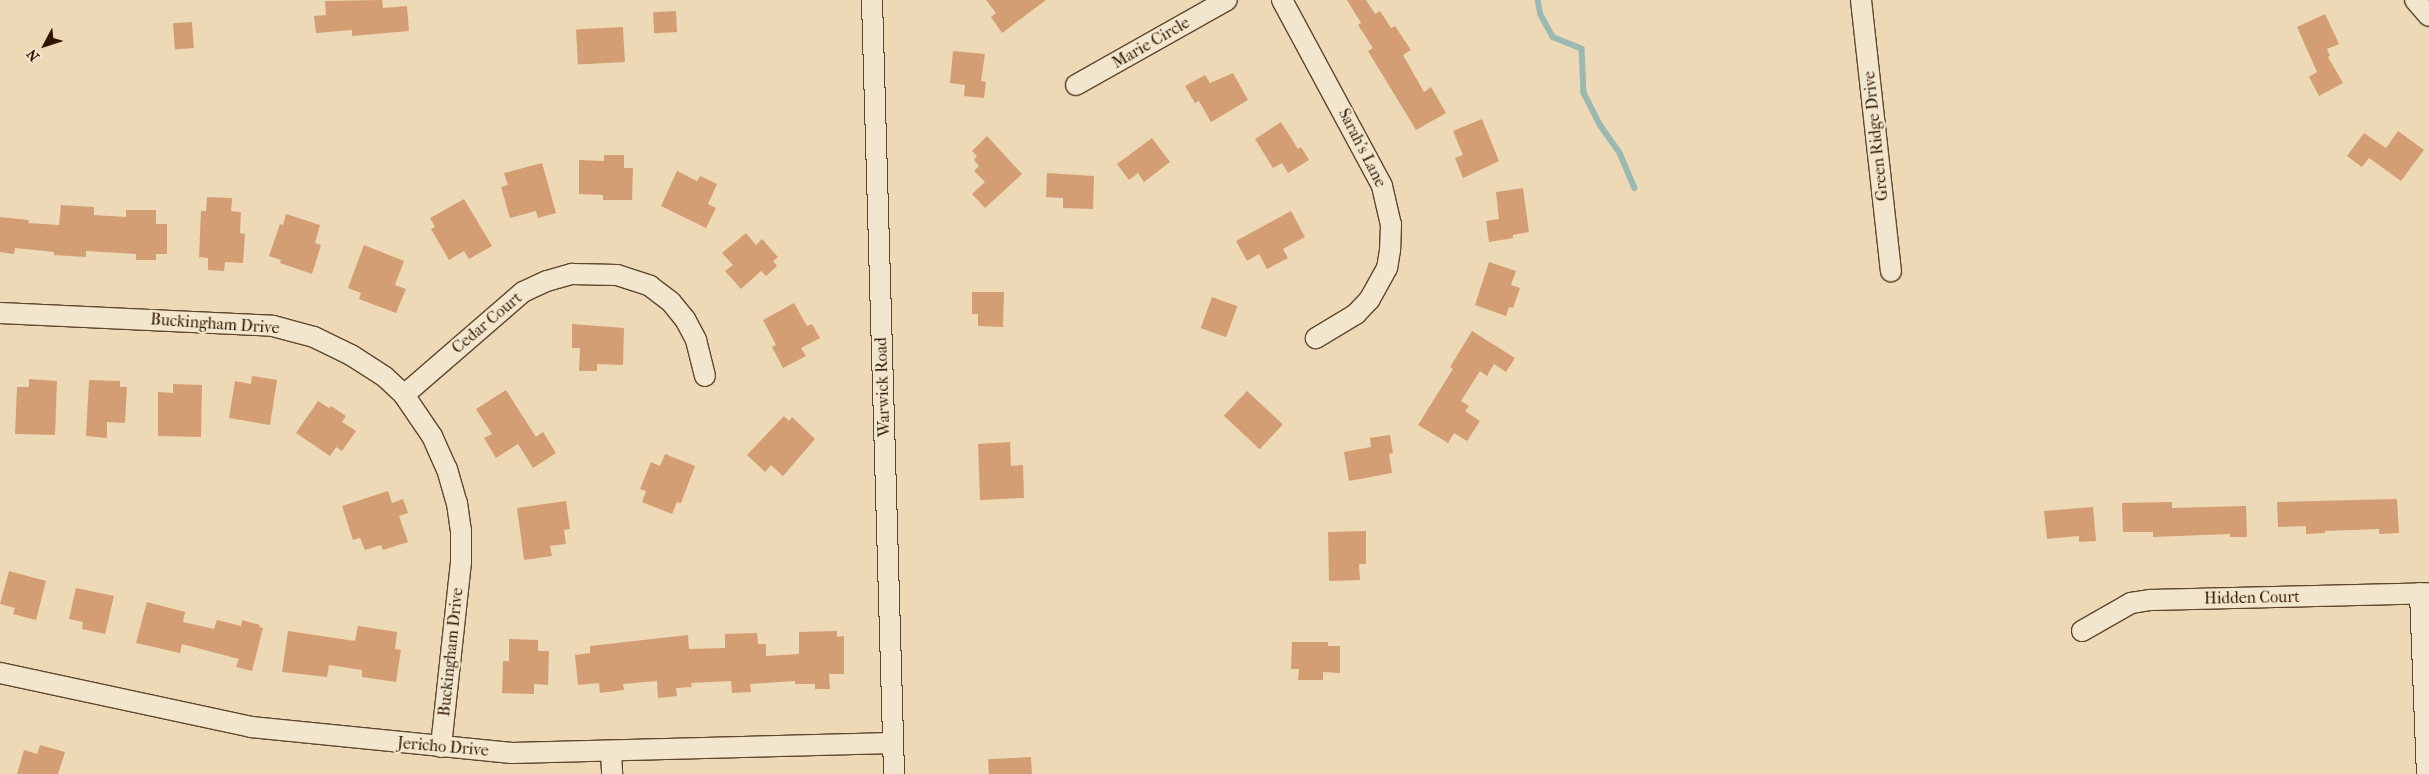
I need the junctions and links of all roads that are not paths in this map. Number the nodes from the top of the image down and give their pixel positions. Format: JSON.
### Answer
{"nodes":[{"id":1,"x":872,"y":0,"type":"edge"},
{"id":2,"x":1227,"y":0,"type":"edge"},
{"id":3,"x":1282,"y":0,"type":"edge"},
{"id":4,"x":1861,"y":0,"type":"edge"},
{"id":5,"x":2415,"y":0,"type":"edge"},
{"id":6,"x":2429,"y":16,"type":"edge"},
{"id":7,"x":1076,"y":85,"type":"dead end"},
{"id":8,"x":1891,"y":271,"type":"dead end"},
{"id":9,"x":0,"y":313,"type":"edge"},
{"id":10,"x":1316,"y":338,"type":"dead end"},
{"id":11,"x":705,"y":376,"type":"dead end"},
{"id":12,"x":404,"y":395,"type":"junction"},
{"id":13,"x":2425,"y":593,"type":"edge"},
{"id":14,"x":2082,"y":631,"type":"dead end"},
{"id":15,"x":0,"y":673,"type":"edge"},
{"id":16,"x":893,"y":743,"type":"junction"},
{"id":17,"x":441,"y":747,"type":"junction"},
{"id":18,"x":611,"y":752,"type":"junction"},
{"id":19,"x":612,"y":774,"type":"edge"},
{"id":20,"x":894,"y":774,"type":"edge"},
{"id":21,"x":2426,"y":774,"type":"edge"}],
"edges":[{"from":1,"to":16,"type":"street","name":"Warwick Road"},
{"from":2,"to":7,"type":"street","name":"Marie Circle"},
{"from":3,"to":10,"type":"street","name":"Sarah's Lane"},
{"from":4,"to":8,"type":"street","name":"Green Ridge Drive"},
{"from":5,"to":6,"type":"street"},
{"from":9,"to":12,"type":"street","name":"Buckingham Drive"},
{"from":11,"to":12,"type":"street","name":"Cedar Court"},
{"from":12,"to":17,"type":"street","name":"Buckingham Drive"},
{"from":13,"to":14,"type":"street","name":"Hidden Court"},
{"from":13,"to":21,"type":"street"},
{"from":15,"to":17,"type":"street","name":"Jericho Drive"},
{"from":16,"to":18,"type":"street","name":"Jericho Drive"},
{"from":16,"to":20,"type":"street","name":"Warwick Road"},
{"from":17,"to":18,"type":"street","name":"Jericho Drive"},
{"from":18,"to":19,"type":"street"}]}
